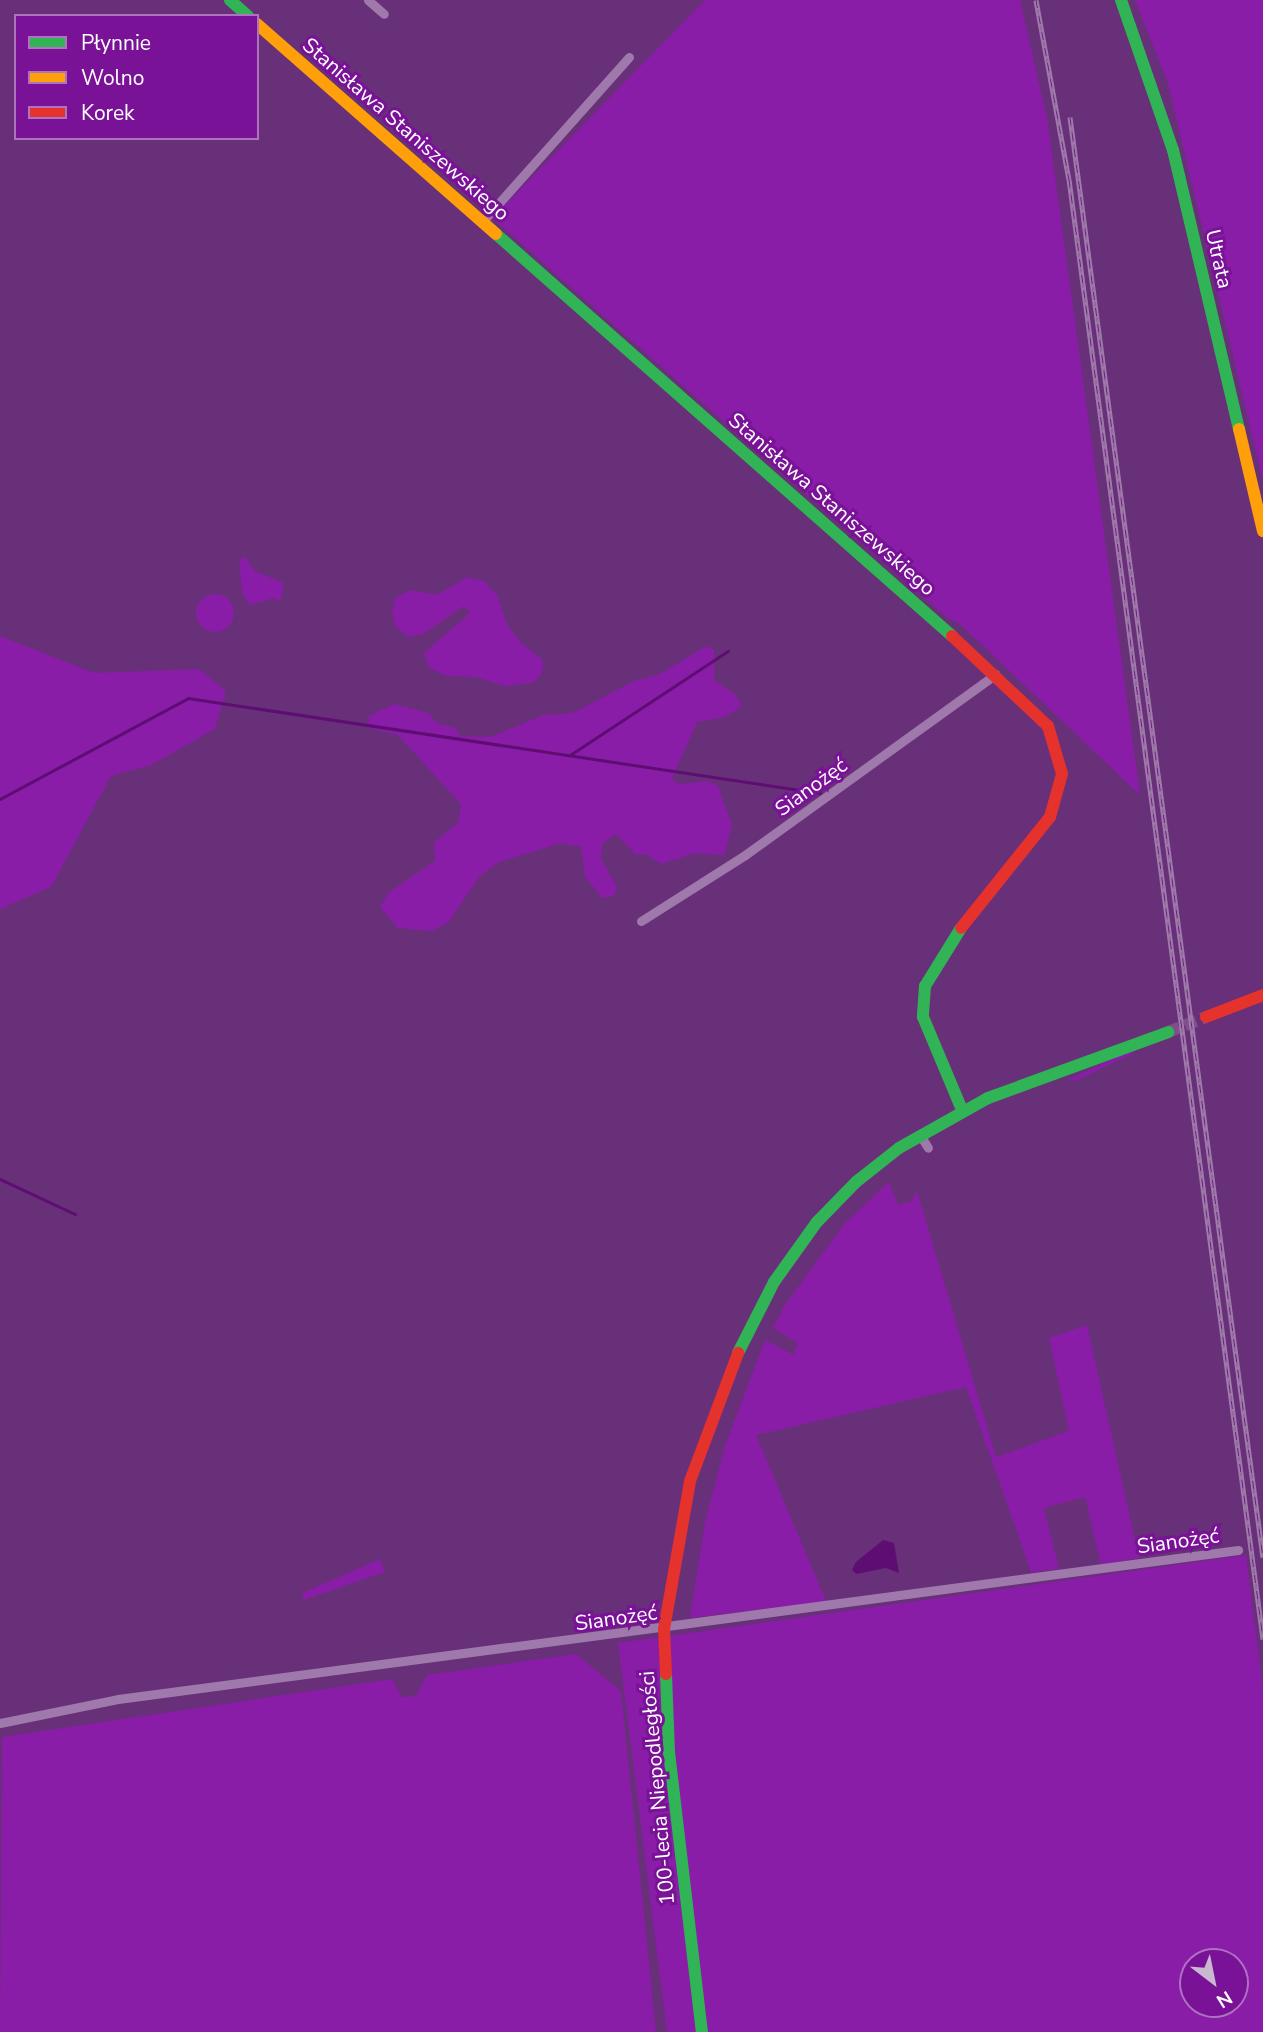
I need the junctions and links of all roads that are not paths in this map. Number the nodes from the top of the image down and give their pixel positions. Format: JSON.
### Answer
{"nodes":[{"id":1,"x":230,"y":0,"type":"edge"},
{"id":2,"x":368,"y":0,"type":"edge"},
{"id":3,"x":1121,"y":0,"type":"edge"},
{"id":4,"x":246,"y":14,"type":"edge"},
{"id":5,"x":384,"y":14,"type":"dead end"},
{"id":6,"x":259,"y":26,"type":"edge"},
{"id":7,"x":629,"y":57,"type":"dead end"},
{"id":8,"x":482,"y":222,"type":"junction"},
{"id":9,"x":1263,"y":531,"type":"edge"},
{"id":10,"x":996,"y":674,"type":"junction"},
{"id":11,"x":641,"y":921,"type":"dead end"},
{"id":12,"x":1263,"y":995,"type":"edge"},
{"id":13,"x":1206,"y":1017,"type":"tunnel mouth"},
{"id":14,"x":1168,"y":1032,"type":"tunnel mouth"},
{"id":15,"x":962,"y":1110,"type":"junction"},
{"id":16,"x":920,"y":1135,"type":"junction"},
{"id":17,"x":928,"y":1148,"type":"dead end"},
{"id":18,"x":1238,"y":1550,"type":"dead end"},
{"id":19,"x":664,"y":1629,"type":"junction"},
{"id":20,"x":0,"y":1723,"type":"edge"},
{"id":21,"x":702,"y":2032,"type":"edge"}],
"edges":[{"from":1,"to":4,"type":"main road"},
{"from":2,"to":5,"type":"street"},
{"from":3,"to":9,"type":"main road","name":"Utrata"},
{"from":6,"to":8,"type":"main road","name":"Stanisława Staniszewskiego"},
{"from":7,"to":8,"type":"street"},
{"from":8,"to":10,"type":"main road","name":"Stanisława Staniszewskiego"},
{"from":10,"to":11,"type":"street","name":"Sianożęć"},
{"from":10,"to":15,"type":"main road","name":"Stanisława Staniszewskiego"},
{"from":12,"to":13,"type":"main road"},
{"from":14,"to":15,"type":"main road","name":"100-lecia Niepodległości"},
{"from":15,"to":16,"type":"main road","name":"100-lecia Niepodległości"},
{"from":16,"to":17,"type":"street"},
{"from":16,"to":19,"type":"main road","name":"100-lecia Niepodległości"},
{"from":18,"to":19,"type":"street","name":"Sianożęć"},
{"from":19,"to":20,"type":"street","name":"Sianożęć"},
{"from":19,"to":21,"type":"main road","name":"100-lecia Niepodległości"}]}
